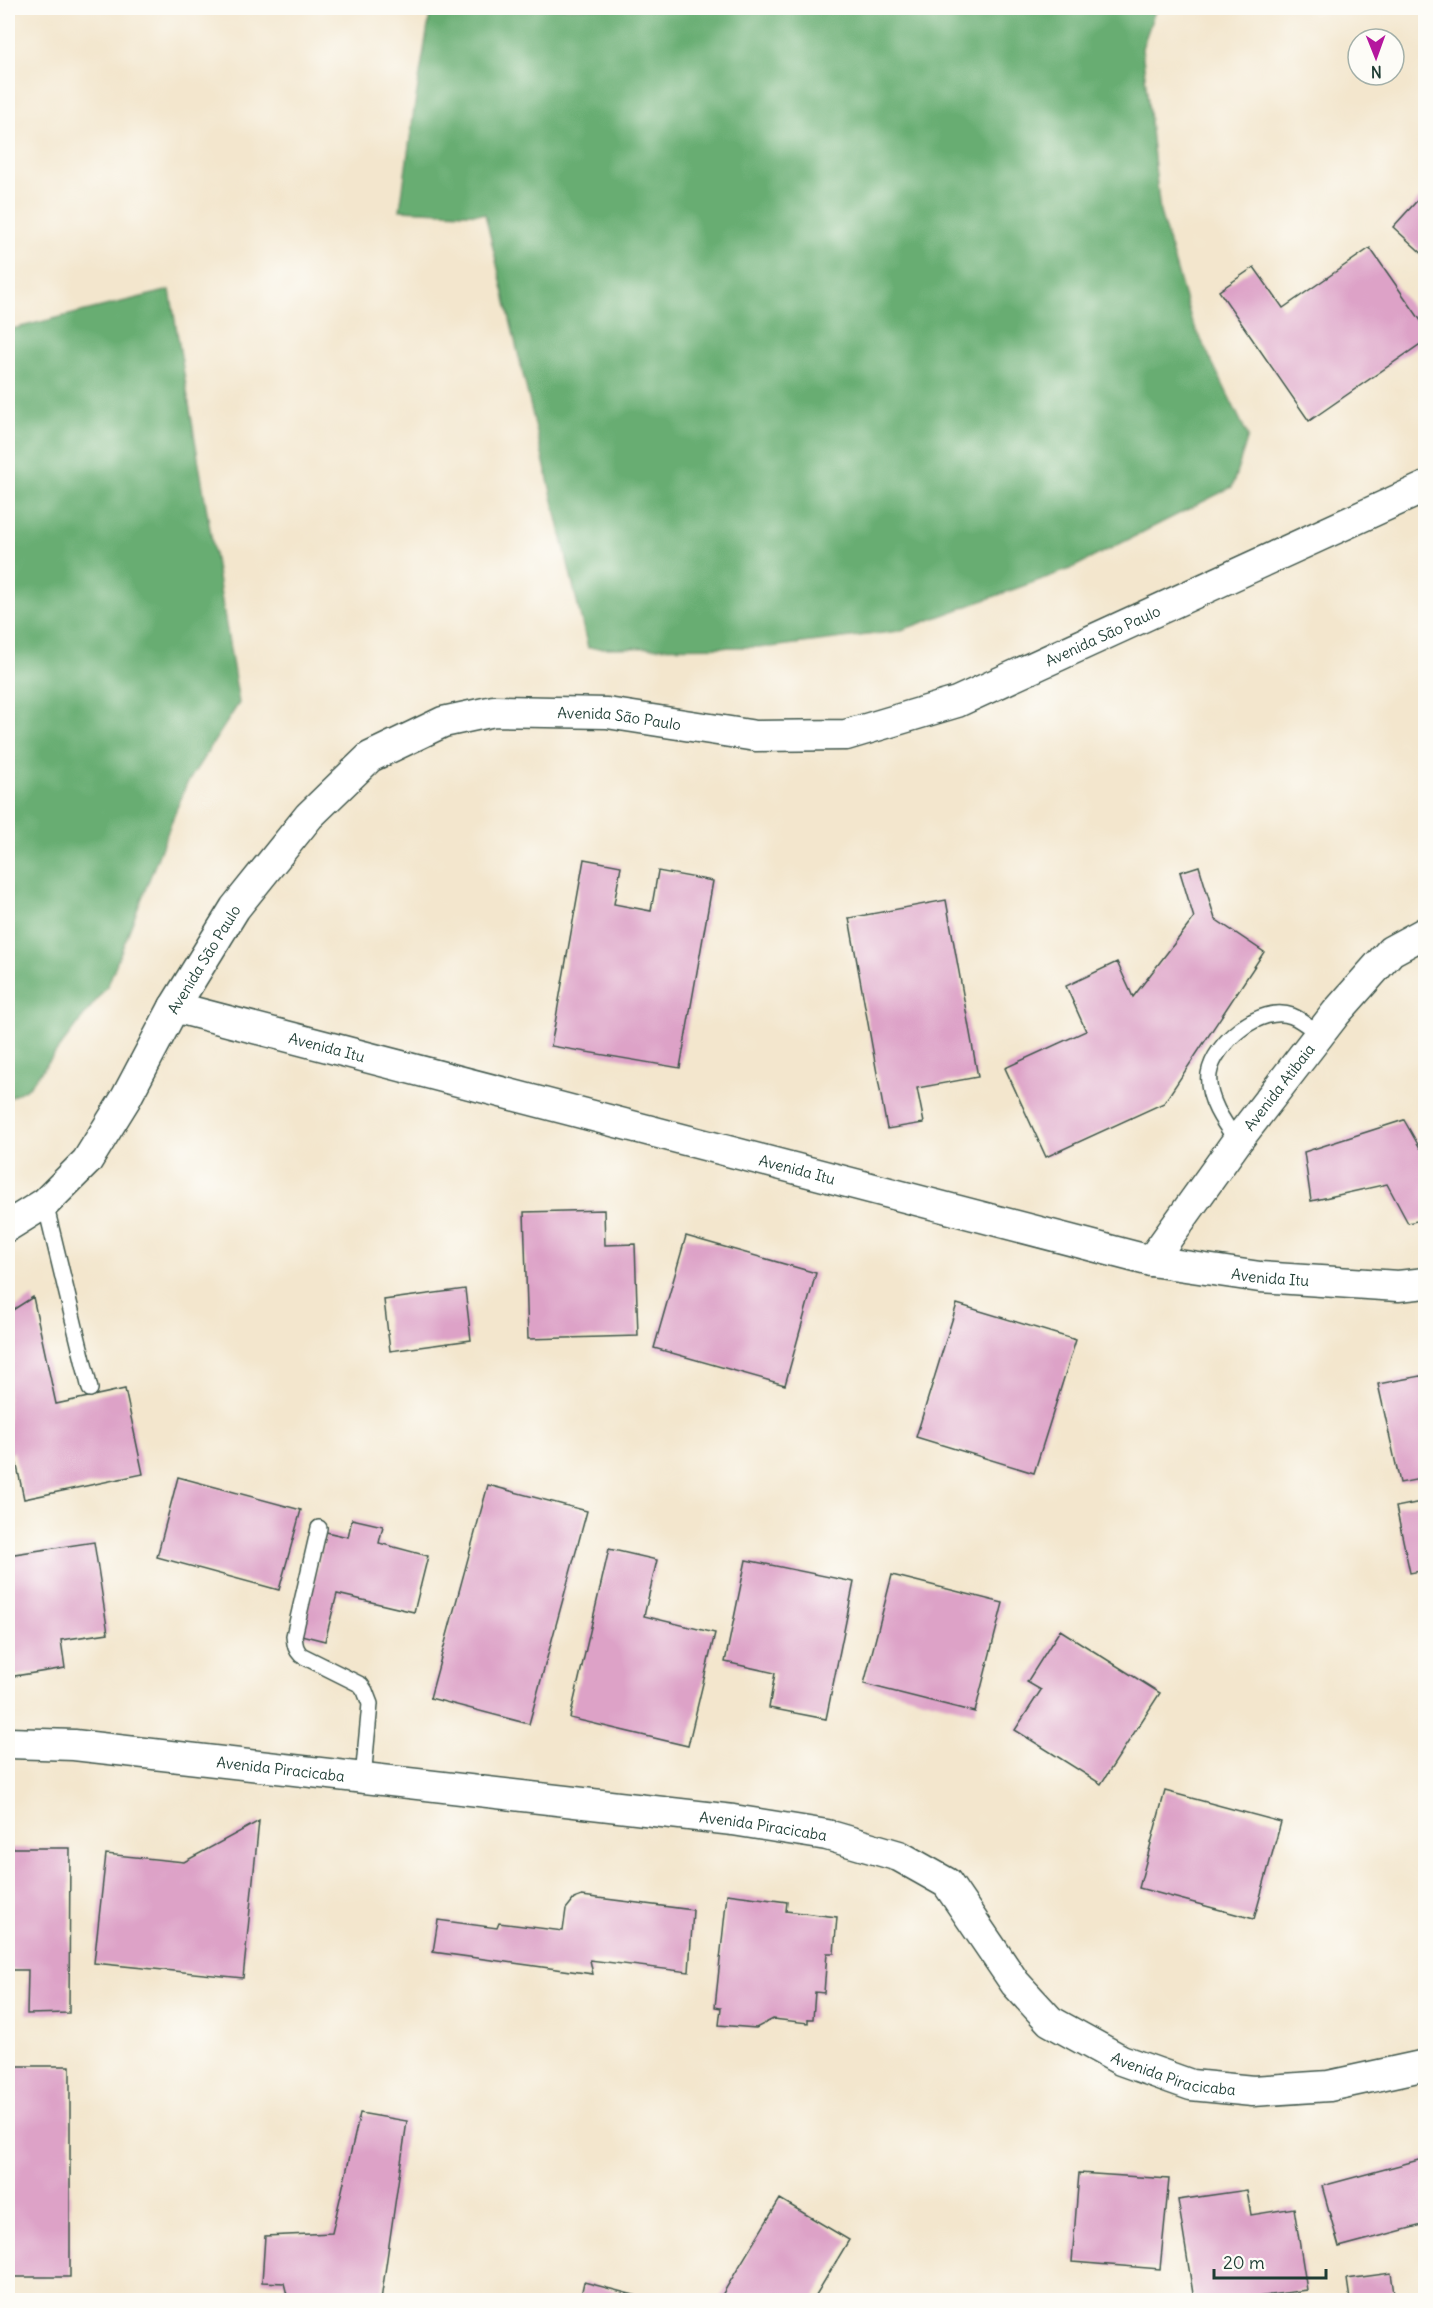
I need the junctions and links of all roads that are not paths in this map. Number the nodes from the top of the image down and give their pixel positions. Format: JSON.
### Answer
{"nodes":[{"id":1,"x":1425,"y":487,"type":"edge"},
{"id":2,"x":1425,"y":932,"type":"edge"},
{"id":3,"x":174,"y":1007,"type":"junction"},
{"id":4,"x":1319,"y":1034,"type":"junction"},
{"id":5,"x":1237,"y":1141,"type":"junction"},
{"id":6,"x":45,"y":1203,"type":"junction"},
{"id":7,"x":8,"y":1226,"type":"edge"},
{"id":8,"x":1151,"y":1261,"type":"junction"},
{"id":9,"x":1425,"y":1283,"type":"edge"},
{"id":10,"x":90,"y":1389,"type":"dead end"},
{"id":11,"x":320,"y":1527,"type":"dead end"},
{"id":12,"x":8,"y":1743,"type":"edge"},
{"id":13,"x":363,"y":1778,"type":"junction"},
{"id":14,"x":1425,"y":2065,"type":"edge"}],
"edges":[{"from":1,"to":3,"type":"street","name":"Avenida São Paulo"},
{"from":2,"to":4,"type":"street","name":"Avenida Atibaia"},
{"from":3,"to":6,"type":"street","name":"Avenida São Paulo"},
{"from":3,"to":8,"type":"street","name":"Avenida Itu"},
{"from":4,"to":5,"type":"street","name":"Avenida Atibaia"},
{"from":4,"to":5,"type":"lane"},
{"from":5,"to":8,"type":"street","name":"Avenida Atibaia"},
{"from":6,"to":7,"type":"street","name":"Avenida São Paulo"},
{"from":6,"to":10,"type":"lane"},
{"from":8,"to":9,"type":"street","name":"Avenida Itu"},
{"from":11,"to":13,"type":"lane"},
{"from":12,"to":13,"type":"street","name":"Avenida Piracicaba"},
{"from":13,"to":14,"type":"street","name":"Avenida Piracicaba"}]}
